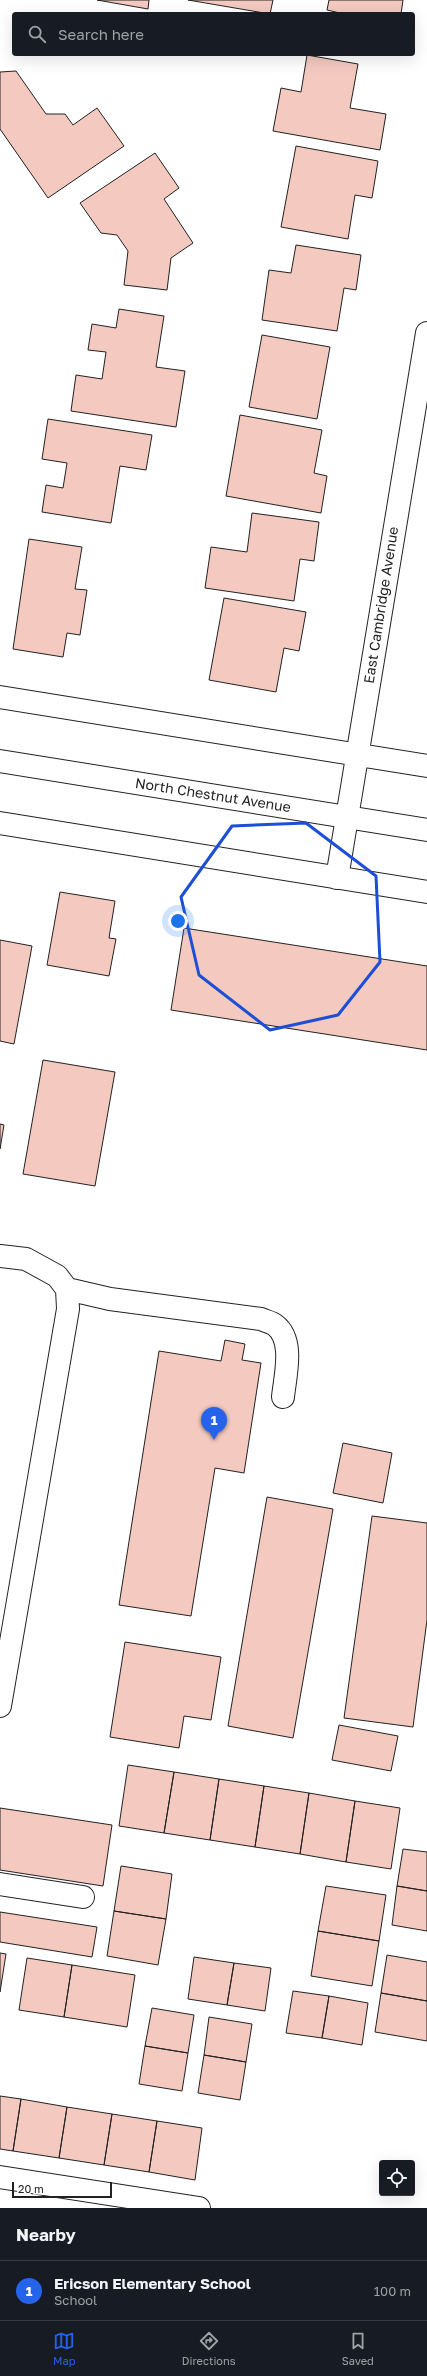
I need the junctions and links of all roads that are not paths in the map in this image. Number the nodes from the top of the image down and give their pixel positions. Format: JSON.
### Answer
{"nodes":[{"id":1,"x":427,"y":333,"type":"edge"},
{"id":2,"x":0,"y":697,"type":"edge"},
{"id":3,"x":357,"y":755,"type":"junction"},
{"id":4,"x":0,"y":761,"type":"edge"},
{"id":5,"x":427,"y":766,"type":"edge"},
{"id":6,"x":347,"y":817,"type":"junction"},
{"id":7,"x":0,"y":823,"type":"edge"},
{"id":8,"x":427,"y":830,"type":"edge"},
{"id":9,"x":337,"y":878,"type":"junction"},
{"id":10,"x":427,"y":892,"type":"edge"},
{"id":11,"x":0,"y":1256,"type":"edge"},
{"id":12,"x":68,"y":1289,"type":"junction"},
{"id":13,"x":283,"y":1397,"type":"dead end"},
{"id":14,"x":0,"y":1706,"type":"edge"},
{"id":15,"x":0,"y":1884,"type":"edge"},
{"id":16,"x":83,"y":1896,"type":"dead end"},
{"id":17,"x":0,"y":2177,"type":"edge"},
{"id":18,"x":199,"y":2208,"type":"edge"}],
"edges":[{"from":1,"to":3,"type":"street","name":"East Cambridge Avenue"},
{"from":2,"to":3,"type":"street"},
{"from":3,"to":5,"type":"street"},
{"from":3,"to":6,"type":"street","name":"East Cambridge Avenue"},
{"from":4,"to":6,"type":"street","name":"North Chestnut Avenue"},
{"from":6,"to":8,"type":"street","name":"North Chestnut Avenue"},
{"from":6,"to":9,"type":"street","name":"East Cambridge Avenue"},
{"from":7,"to":9,"type":"street"},
{"from":9,"to":10,"type":"street"},
{"from":11,"to":12,"type":"street"},
{"from":12,"to":13,"type":"street"},
{"from":12,"to":14,"type":"street"},
{"from":15,"to":16,"type":"street"},
{"from":17,"to":18,"type":"street"}]}
